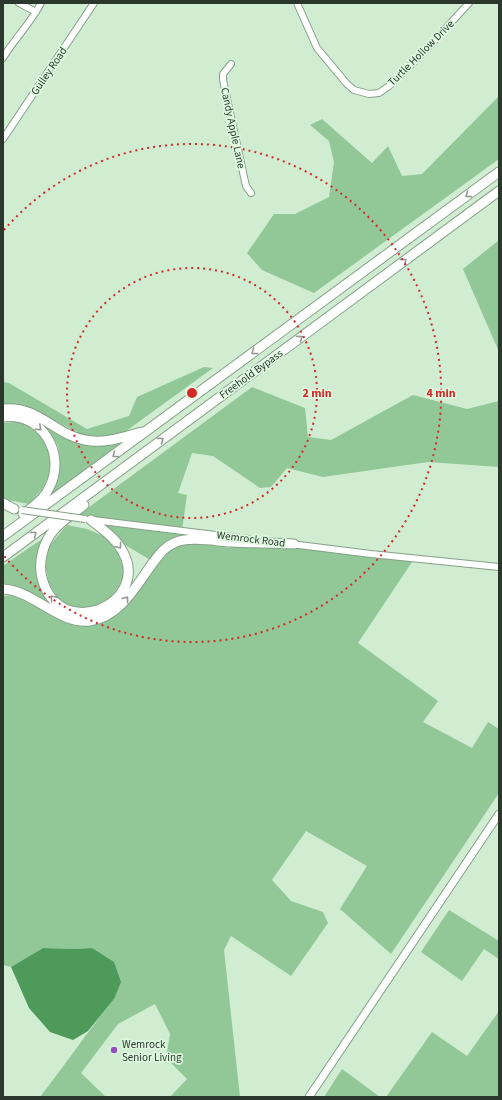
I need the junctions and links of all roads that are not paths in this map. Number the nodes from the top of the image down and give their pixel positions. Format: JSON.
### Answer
{"nodes":[{"id":1,"x":19,"y":3,"type":"edge"},
{"id":2,"x":41,"y":3,"type":"edge"},
{"id":3,"x":94,"y":3,"type":"edge"},
{"id":4,"x":296,"y":3,"type":"edge"},
{"id":5,"x":469,"y":3,"type":"edge"},
{"id":6,"x":36,"y":12,"type":"junction"},
{"id":7,"x":3,"y":57,"type":"edge"},
{"id":8,"x":231,"y":64,"type":"dead end"},
{"id":9,"x":3,"y":139,"type":"edge"},
{"id":10,"x":499,"y":172,"type":"edge"},
{"id":11,"x":499,"y":191,"type":"edge"},
{"id":12,"x":251,"y":193,"type":"dead end"},
{"id":13,"x":3,"y":410,"type":"edge"},
{"id":14,"x":3,"y":417,"type":"edge"},
{"id":15,"x":145,"y":431,"type":"junction"},
{"id":16,"x":145,"y":453,"type":"junction"},
{"id":17,"x":3,"y":503,"type":"edge"},
{"id":18,"x":3,"y":507,"type":"edge"},
{"id":19,"x":18,"y":510,"type":"junction"},
{"id":20,"x":88,"y":519,"type":"junction"},
{"id":21,"x":3,"y":531,"type":"edge"},
{"id":22,"x":3,"y":536,"type":"edge"},
{"id":23,"x":294,"y":544,"type":"junction"},
{"id":24,"x":3,"y":558,"type":"edge"},
{"id":25,"x":499,"y":567,"type":"edge"},
{"id":26,"x":3,"y":589,"type":"edge"},
{"id":27,"x":499,"y":814,"type":"edge"},
{"id":28,"x":309,"y":1097,"type":"edge"}],
"edges":[{"from":1,"to":6,"type":"street"},
{"from":2,"to":6,"type":"street"},
{"from":3,"to":9,"type":"street","name":"Gulley Road"},
{"from":4,"to":5,"type":"street","name":"Turtle Hollow Drive"},
{"from":6,"to":7,"type":"street"},
{"from":8,"to":12,"type":"street","name":"Candy Apple Lane"},
{"from":10,"to":15,"type":"highway","name":"Freehold Bypass","one_way":true},
{"from":16,"to":11,"type":"highway","name":"Freehold Bypass","one_way":true},
{"from":13,"to":15,"type":"highway"},
{"from":14,"to":21,"type":"highway","one_way":true},
{"from":15,"to":22,"type":"highway","name":"Freehold Bypass","one_way":true},
{"from":20,"to":16,"type":"highway","one_way":true},
{"from":24,"to":16,"type":"highway","name":"Freehold Bypass","one_way":true},
{"from":17,"to":19,"type":"highway"},
{"from":18,"to":19,"type":"street","name":"Wemrock Road"},
{"from":19,"to":20,"type":"street","name":"Wemrock Road","bridge":true},
{"from":20,"to":23,"type":"street","name":"Wemrock Road"},
{"from":23,"to":25,"type":"street","name":"Wemrock Road"},
{"from":26,"to":23,"type":"highway","one_way":true},
{"from":27,"to":28,"type":"main road"}]}
